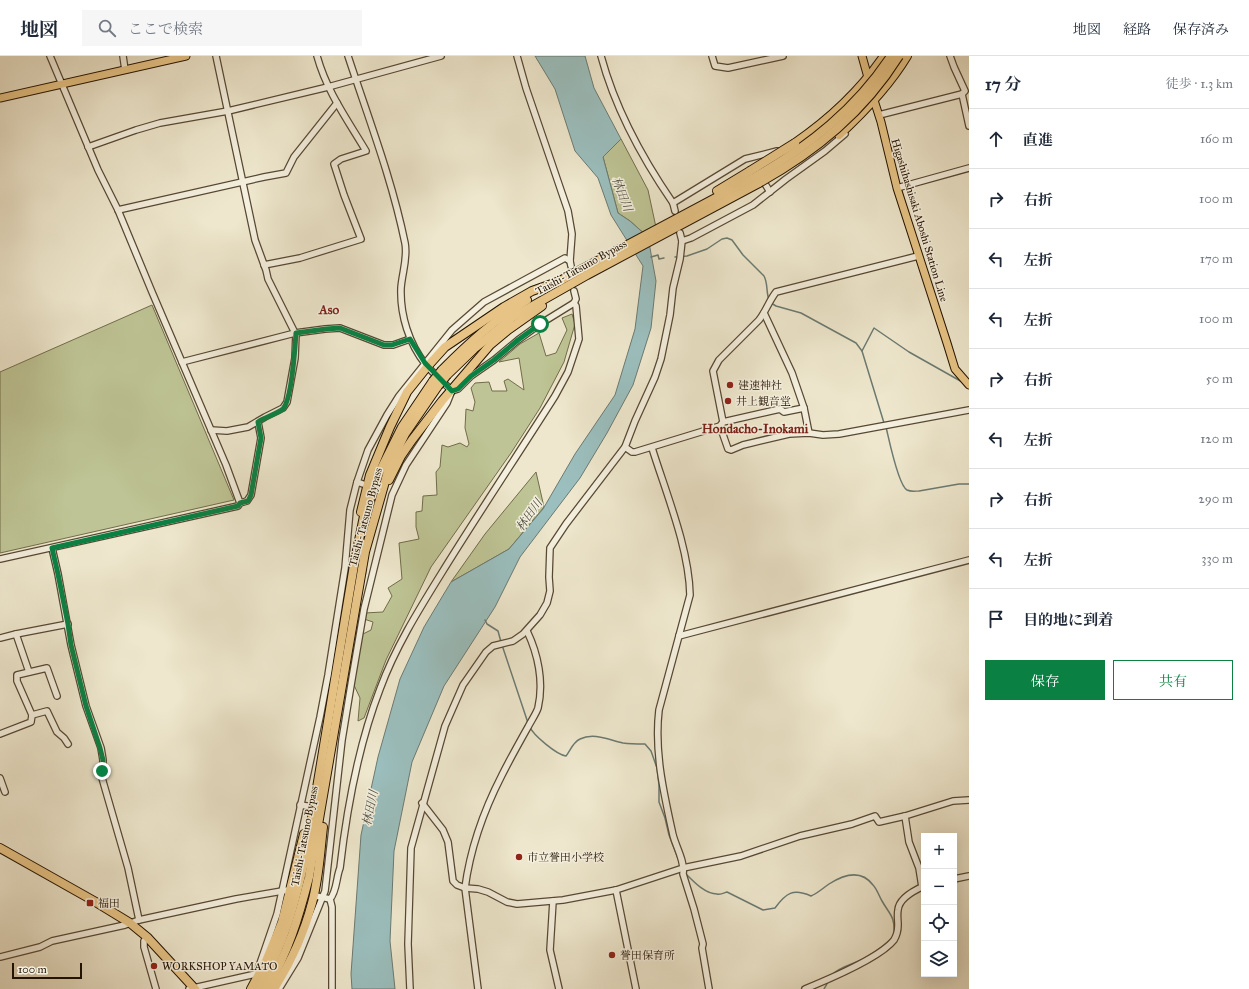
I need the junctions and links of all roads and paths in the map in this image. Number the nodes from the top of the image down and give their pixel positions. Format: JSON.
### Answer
{"nodes":[{"id":1,"x":50,"y":56,"type":"edge"},
{"id":2,"x":123,"y":56,"type":"edge"},
{"id":3,"x":186,"y":56,"type":"edge"},
{"id":4,"x":216,"y":56,"type":"edge"},
{"id":5,"x":317,"y":56,"type":"edge"},
{"id":6,"x":348,"y":56,"type":"edge"},
{"id":7,"x":441,"y":56,"type":"edge"},
{"id":8,"x":517,"y":56,"type":"edge"},
{"id":9,"x":601,"y":56,"type":"edge"},
{"id":10,"x":712,"y":56,"type":"edge"},
{"id":11,"x":782,"y":56,"type":"edge"},
{"id":12,"x":862,"y":56,"type":"edge"},
{"id":13,"x":884,"y":56,"type":"edge"},
{"id":14,"x":891,"y":56,"type":"edge"},
{"id":15,"x":899,"y":56,"type":"edge"},
{"id":16,"x":907,"y":56,"type":"edge"},
{"id":17,"x":950,"y":56,"type":"edge"},
{"id":18,"x":125,"y":70,"type":"junction"},
{"id":19,"x":868,"y":78,"type":"junction"},
{"id":20,"x":356,"y":80,"type":"junction"},
{"id":21,"x":61,"y":84,"type":"junction"},
{"id":22,"x":328,"y":87,"type":"junction"},
{"id":23,"x":962,"y":94,"type":"junction"},
{"id":24,"x":0,"y":98,"type":"edge"},
{"id":25,"x":872,"y":102,"type":"junction"},
{"id":26,"x":337,"y":103,"type":"junction"},
{"id":27,"x":838,"y":109,"type":"junction"},
{"id":28,"x":228,"y":111,"type":"junction"},
{"id":29,"x":879,"y":115,"type":"junction"},
{"id":30,"x":969,"y":126,"type":"edge"},
{"id":31,"x":88,"y":147,"type":"junction"},
{"id":32,"x":777,"y":151,"type":"junction"},
{"id":33,"x":750,"y":158,"type":"junction"},
{"id":34,"x":969,"y":168,"type":"edge"},
{"id":35,"x":792,"y":175,"type":"junction"},
{"id":36,"x":756,"y":179,"type":"junction"},
{"id":37,"x":242,"y":182,"type":"junction"},
{"id":38,"x":897,"y":188,"type":"junction"},
{"id":39,"x":770,"y":192,"type":"junction"},
{"id":40,"x":673,"y":203,"type":"junction"},
{"id":41,"x":118,"y":210,"type":"junction"},
{"id":42,"x":676,"y":215,"type":"junction"},
{"id":43,"x":663,"y":230,"type":"junction"},
{"id":44,"x":680,"y":232,"type":"dead end"},
{"id":45,"x":682,"y":241,"type":"junction"},
{"id":46,"x":918,"y":256,"type":"junction"},
{"id":47,"x":264,"y":265,"type":"junction"},
{"id":48,"x":586,"y":271,"type":"junction"},
{"id":49,"x":560,"y":281,"type":"junction"},
{"id":50,"x":574,"y":291,"type":"dead end"},
{"id":51,"x":574,"y":303,"type":"junction"},
{"id":52,"x":764,"y":313,"type":"junction"},
{"id":53,"x":295,"y":333,"type":"junction"},
{"id":54,"x":410,"y":339,"type":"junction"},
{"id":55,"x":182,"y":362,"type":"junction"},
{"id":56,"x":426,"y":365,"type":"junction"},
{"id":57,"x":445,"y":373,"type":"junction"},
{"id":58,"x":436,"y":383,"type":"junction"},
{"id":59,"x":969,"y":385,"type":"edge"},
{"id":60,"x":452,"y":391,"type":"junction"},
{"id":61,"x":804,"y":408,"type":"junction"},
{"id":62,"x":969,"y":410,"type":"edge"},
{"id":63,"x":258,"y":422,"type":"junction"},
{"id":64,"x":722,"y":424,"type":"junction"},
{"id":65,"x":211,"y":430,"type":"junction"},
{"id":66,"x":808,"y":433,"type":"junction"},
{"id":67,"x":625,"y":447,"type":"junction"},
{"id":68,"x":652,"y":448,"type":"junction"},
{"id":69,"x":357,"y":482,"type":"junction"},
{"id":70,"x":363,"y":484,"type":"dead end"},
{"id":71,"x":383,"y":493,"type":"junction"},
{"id":72,"x":392,"y":495,"type":"junction"},
{"id":73,"x":240,"y":503,"type":"junction"},
{"id":74,"x":52,"y":548,"type":"junction"},
{"id":75,"x":0,"y":559,"type":"edge"},
{"id":76,"x":969,"y":560,"type":"edge"},
{"id":77,"x":349,"y":567,"type":"junction"},
{"id":78,"x":68,"y":624,"type":"junction"},
{"id":79,"x":527,"y":631,"type":"junction"},
{"id":80,"x":16,"y":634,"type":"junction"},
{"id":81,"x":679,"y":636,"type":"junction"},
{"id":82,"x":0,"y":638,"type":"edge"},
{"id":83,"x":29,"y":672,"type":"junction"},
{"id":84,"x":57,"y":696,"type":"dead end"},
{"id":85,"x":32,"y":715,"type":"junction"},
{"id":86,"x":0,"y":734,"type":"edge"},
{"id":87,"x":68,"y":744,"type":"dead end"},
{"id":88,"x":330,"y":760,"type":"junction"},
{"id":89,"x":0,"y":778,"type":"edge"},
{"id":90,"x":6,"y":792,"type":"dead end"},
{"id":91,"x":969,"y":800,"type":"edge"},
{"id":92,"x":422,"y":803,"type":"junction"},
{"id":93,"x":300,"y":805,"type":"junction"},
{"id":94,"x":310,"y":809,"type":"junction"},
{"id":95,"x":905,"y":816,"type":"junction"},
{"id":96,"x":0,"y":848,"type":"edge"},
{"id":97,"x":683,"y":868,"type":"junction"},
{"id":98,"x":969,"y":876,"type":"edge"},
{"id":99,"x":921,"y":877,"type":"edge"},
{"id":100,"x":957,"y":878,"type":"edge"},
{"id":101,"x":921,"y":887,"type":"edge"},
{"id":102,"x":465,"y":888,"type":"junction"},
{"id":103,"x":285,"y":890,"type":"junction"},
{"id":104,"x":616,"y":890,"type":"junction"},
{"id":105,"x":316,"y":896,"type":"dead end"},
{"id":106,"x":323,"y":898,"type":"junction"},
{"id":107,"x":330,"y":899,"type":"junction"},
{"id":108,"x":553,"y":901,"type":"junction"},
{"id":109,"x":295,"y":915,"type":"junction"},
{"id":110,"x":139,"y":920,"type":"junction"},
{"id":111,"x":130,"y":923,"type":"junction"},
{"id":112,"x":147,"y":937,"type":"junction"},
{"id":113,"x":0,"y":957,"type":"edge"},
{"id":114,"x":256,"y":974,"type":"junction"},
{"id":115,"x":156,"y":989,"type":"edge"},
{"id":116,"x":193,"y":989,"type":"edge"},
{"id":117,"x":250,"y":989,"type":"edge"},
{"id":118,"x":258,"y":989,"type":"edge"},
{"id":119,"x":266,"y":989,"type":"edge"},
{"id":120,"x":274,"y":989,"type":"edge"},
{"id":121,"x":279,"y":989,"type":"edge"},
{"id":122,"x":332,"y":989,"type":"edge"},
{"id":123,"x":410,"y":989,"type":"edge"},
{"id":124,"x":478,"y":989,"type":"edge"},
{"id":125,"x":559,"y":989,"type":"edge"},
{"id":126,"x":636,"y":989,"type":"edge"},
{"id":127,"x":709,"y":989,"type":"edge"},
{"id":128,"x":805,"y":989,"type":"edge"}],
"edges":[{"from":1,"to":21,"type":"street"},
{"from":2,"to":18,"type":"street"},
{"from":3,"to":18,"type":"main road"},
{"from":4,"to":28,"type":"street"},
{"from":5,"to":22,"type":"street"},
{"from":6,"to":20,"type":"street"},
{"from":7,"to":20,"type":"street"},
{"from":8,"to":56,"type":"street"},
{"from":9,"to":40,"type":"street"},
{"from":10,"to":11,"type":"street"},
{"from":12,"to":19,"type":"main road","name":"Higashihashisaki Aboshi Station Line"},
{"from":13,"to":19,"type":"highway"},
{"from":14,"to":36,"type":"highway","name":"Taishi-Tatsuno Bypass","bridge":true},
{"from":15,"to":36,"type":"highway","name":"Taishi-Tatsuno Bypass","bridge":true},
{"from":16,"to":25,"type":"highway"},
{"from":17,"to":23,"type":"street"},
{"from":18,"to":21,"type":"main road"},
{"from":19,"to":25,"type":"main road","name":"Higashihashisaki Aboshi Station Line"},
{"from":19,"to":27,"type":"highway"},
{"from":20,"to":22,"type":"street"},
{"from":20,"to":54,"type":"street"},
{"from":21,"to":24,"type":"main road"},
{"from":21,"to":31,"type":"street"},
{"from":22,"to":26,"type":"street"},
{"from":22,"to":28,"type":"street"},
{"from":23,"to":29,"type":"street"},
{"from":23,"to":30,"type":"street"},
{"from":25,"to":29,"type":"main road","name":"Higashihashisaki Aboshi Station Line"},
{"from":25,"to":35,"type":"street"},
{"from":25,"to":36,"type":"highway"},
{"from":26,"to":37,"type":"street"},
{"from":26,"to":47,"type":"street"},
{"from":27,"to":32,"type":"street"},
{"from":27,"to":36,"type":"highway","bridge":true},
{"from":28,"to":31,"type":"street"},
{"from":28,"to":37,"type":"street"},
{"from":29,"to":38,"type":"main road","name":"Higashihashisaki Aboshi Station Line"},
{"from":31,"to":41,"type":"street"},
{"from":32,"to":33,"type":"street"},
{"from":32,"to":35,"type":"street"},
{"from":33,"to":39,"type":"street"},
{"from":33,"to":40,"type":"street"},
{"from":34,"to":38,"type":"street"},
{"from":35,"to":39,"type":"street"},
{"from":36,"to":42,"type":"highway","name":"Taishi-Tatsuno Bypass"},
{"from":36,"to":43,"type":"highway","name":"Taishi-Tatsuno Bypass"},
{"from":37,"to":41,"type":"street"},
{"from":37,"to":47,"type":"street"},
{"from":38,"to":46,"type":"main road","name":"Higashihashisaki Aboshi Station Line"},
{"from":39,"to":45,"type":"street"},
{"from":40,"to":42,"type":"street"},
{"from":41,"to":55,"type":"street"},
{"from":42,"to":43,"type":"highway","name":"Taishi-Tatsuno Bypass"},
{"from":43,"to":48,"type":"highway","name":"Taishi-Tatsuno Bypass"},
{"from":44,"to":45,"type":"street"},
{"from":45,"to":67,"type":"street"},
{"from":46,"to":52,"type":"street"},
{"from":46,"to":59,"type":"main road","name":"Higashihashisaki Aboshi Station Line"},
{"from":47,"to":53,"type":"street"},
{"from":48,"to":49,"type":"highway","name":"Taishi-Tatsuno Bypass"},
{"from":48,"to":57,"type":"highway","name":"Taishi-Tatsuno Bypass"},
{"from":48,"to":60,"type":"highway"},
{"from":49,"to":56,"type":"highway"},
{"from":49,"to":57,"type":"highway","name":"Taishi-Tatsuno Bypass"},
{"from":50,"to":51,"type":"street"},
{"from":51,"to":60,"type":"street"},
{"from":51,"to":107,"type":"street"},
{"from":52,"to":61,"type":"street"},
{"from":52,"to":64,"type":"street"},
{"from":53,"to":54,"type":"street"},
{"from":53,"to":55,"type":"street"},
{"from":53,"to":63,"type":"street"},
{"from":54,"to":56,"type":"street"},
{"from":55,"to":65,"type":"street"},
{"from":56,"to":60,"type":"street"},
{"from":56,"to":69,"type":"street"},
{"from":56,"to":77,"type":"highway"},
{"from":57,"to":58,"type":"highway","name":"Taishi-Tatsuno Bypass","bridge":true},
{"from":58,"to":71,"type":"highway","name":"Taishi-Tatsuno Bypass"},
{"from":58,"to":77,"type":"highway","name":"Taishi-Tatsuno Bypass"},
{"from":60,"to":71,"type":"highway"},
{"from":60,"to":72,"type":"street"},
{"from":61,"to":64,"type":"street"},
{"from":61,"to":66,"type":"street"},
{"from":62,"to":66,"type":"street"},
{"from":63,"to":65,"type":"street"},
{"from":63,"to":73,"type":"street"},
{"from":64,"to":66,"type":"street"},
{"from":64,"to":68,"type":"street"},
{"from":65,"to":73,"type":"street"},
{"from":67,"to":68,"type":"street"},
{"from":67,"to":79,"type":"street"},
{"from":68,"to":81,"type":"street"},
{"from":69,"to":70,"type":"street"},
{"from":69,"to":77,"type":"street"},
{"from":71,"to":72,"type":"street"},
{"from":71,"to":88,"type":"highway","name":"Taishi-Tatsuno Bypass"},
{"from":72,"to":106,"type":"street"},
{"from":73,"to":74,"type":"street"},
{"from":74,"to":75,"type":"street"},
{"from":74,"to":78,"type":"street"},
{"from":76,"to":81,"type":"street"},
{"from":77,"to":93,"type":"street"},
{"from":77,"to":94,"type":"highway","name":"Taishi-Tatsuno Bypass"},
{"from":78,"to":80,"type":"street"},
{"from":78,"to":110,"type":"street"},
{"from":79,"to":92,"type":"street"},
{"from":79,"to":102,"type":"street"},
{"from":80,"to":82,"type":"street"},
{"from":80,"to":83,"type":"street"},
{"from":81,"to":97,"type":"street"},
{"from":83,"to":84,"type":"street"},
{"from":83,"to":85,"type":"street"},
{"from":85,"to":86,"type":"street"},
{"from":85,"to":87,"type":"street"},
{"from":88,"to":109,"type":"highway","name":"Taishi-Tatsuno Bypass"},
{"from":88,"to":120,"type":"highway"},
{"from":89,"to":90,"type":"street"},
{"from":91,"to":95,"type":"street"},
{"from":92,"to":102,"type":"street"},
{"from":92,"to":123,"type":"street"},
{"from":93,"to":94,"type":"street"},
{"from":93,"to":103,"type":"street"},
{"from":94,"to":109,"type":"highway","name":"Taishi-Tatsuno Bypass"},
{"from":94,"to":117,"type":"highway"},
{"from":95,"to":97,"type":"street"},
{"from":95,"to":99,"type":"street"},
{"from":96,"to":111,"type":"highway"},
{"from":97,"to":104,"type":"street"},
{"from":97,"to":127,"type":"street"},
{"from":98,"to":100,"type":"street"},
{"from":101,"to":128,"type":"street"},
{"from":102,"to":108,"type":"street"},
{"from":102,"to":124,"type":"street"},
{"from":103,"to":110,"type":"street"},
{"from":103,"to":114,"type":"street"},
{"from":104,"to":108,"type":"street"},
{"from":104,"to":126,"type":"street"},
{"from":105,"to":106,"type":"street"},
{"from":106,"to":107,"type":"street"},
{"from":106,"to":121,"type":"street"},
{"from":107,"to":122,"type":"street"},
{"from":108,"to":125,"type":"street"},
{"from":109,"to":118,"type":"highway","name":"Taishi-Tatsuno Bypass"},
{"from":109,"to":119,"type":"highway","name":"Taishi-Tatsuno Bypass"},
{"from":110,"to":111,"type":"street"},
{"from":111,"to":112,"type":"highway"},
{"from":111,"to":113,"type":"street"},
{"from":112,"to":115,"type":"street"},
{"from":112,"to":116,"type":"highway"},
{"from":114,"to":116,"type":"street"},
{"from":114,"to":117,"type":"street"}]}
